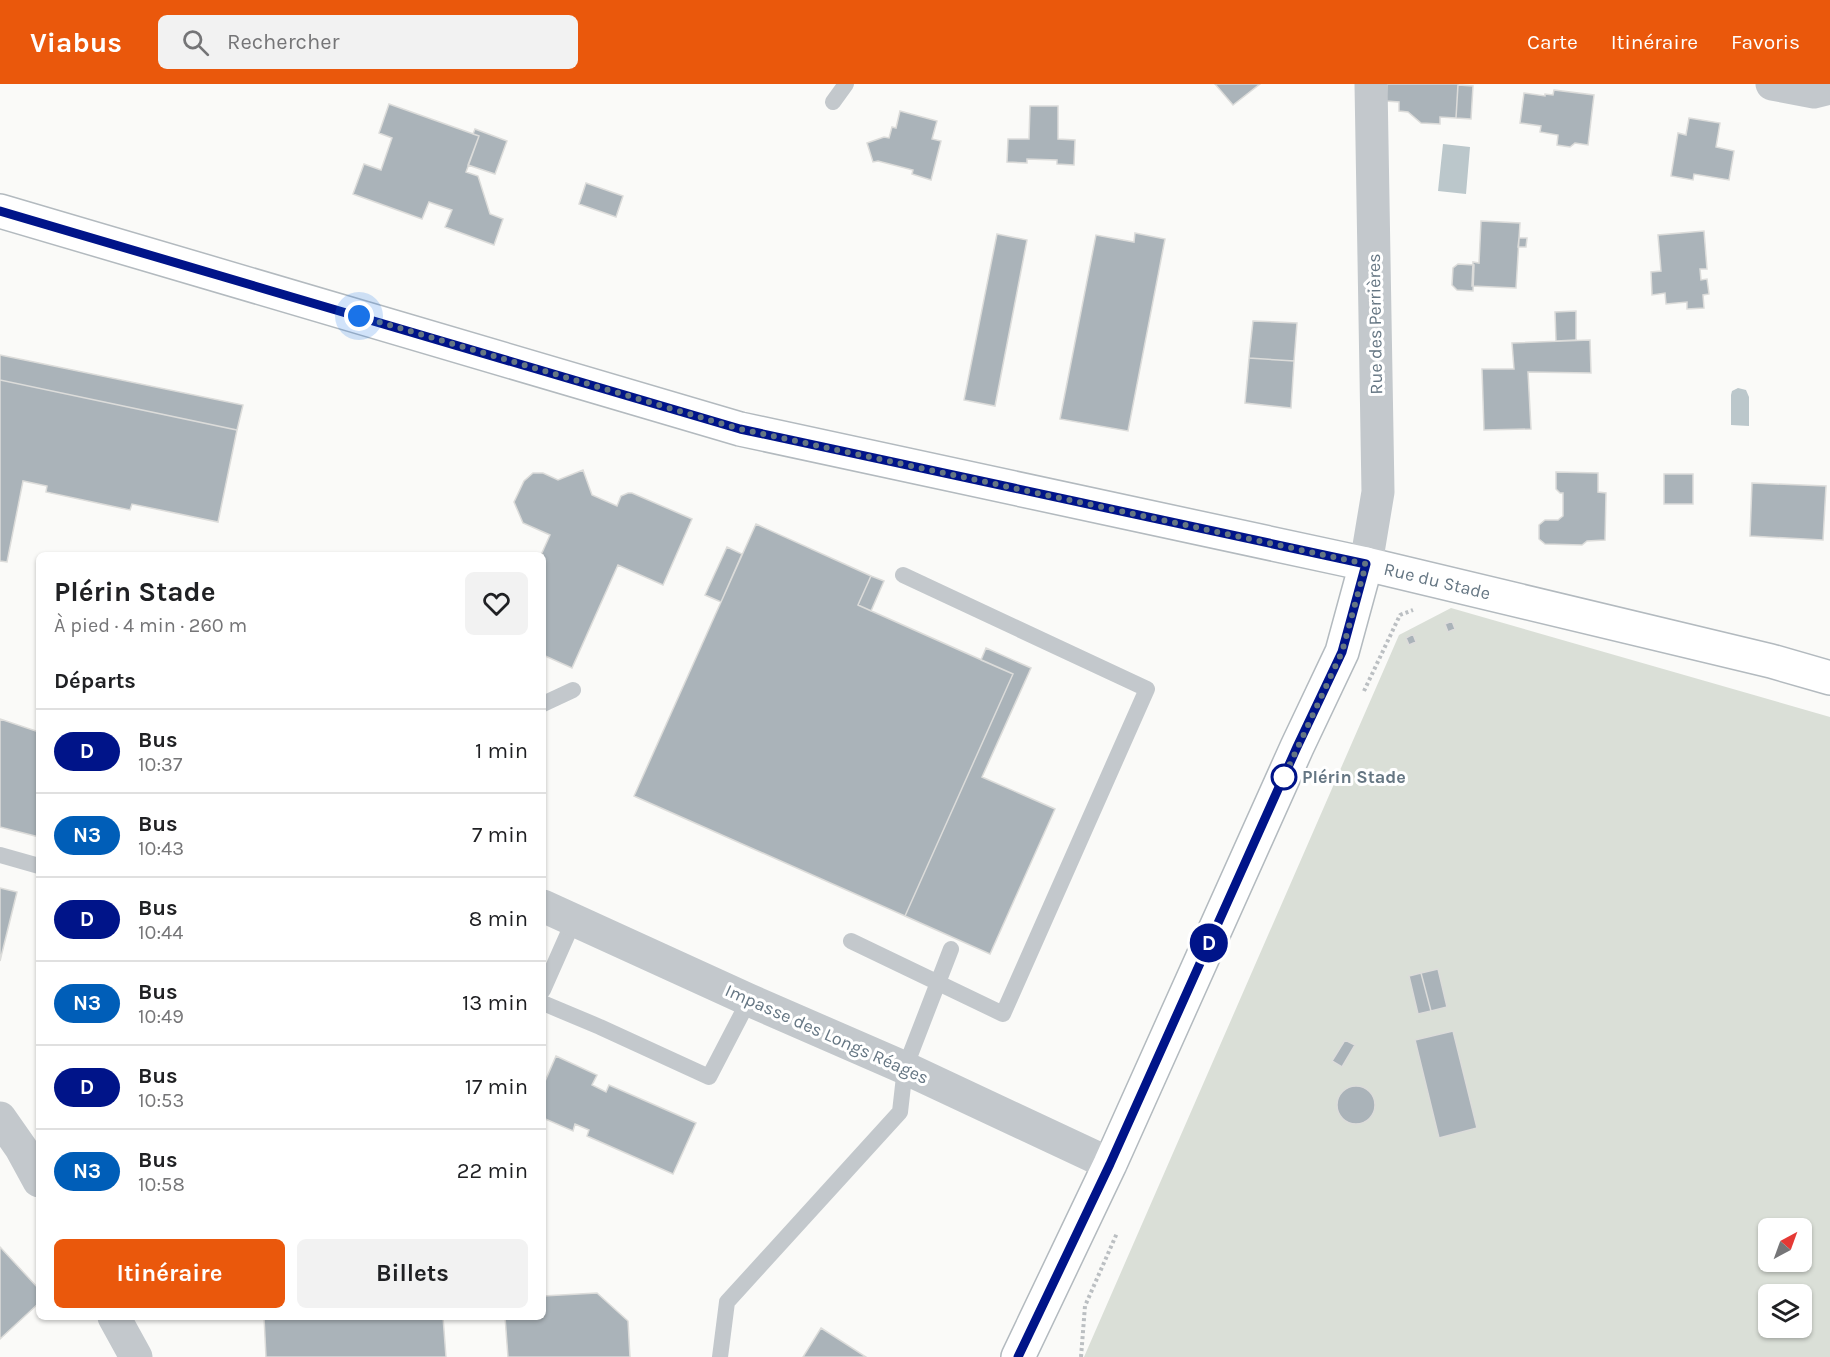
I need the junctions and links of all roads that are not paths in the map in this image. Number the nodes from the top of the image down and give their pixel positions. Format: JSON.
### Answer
{"nodes":[{"id":1,"x":846,"y":84,"type":"edge"},
{"id":2,"x":1371,"y":84,"type":"edge"},
{"id":3,"x":1772,"y":84,"type":"edge"},
{"id":4,"x":1830,"y":88,"type":"edge"},
{"id":5,"x":833,"y":102,"type":"dead end"},
{"id":6,"x":0,"y":211,"type":"edge"},
{"id":7,"x":1366,"y":564,"type":"junction"},
{"id":8,"x":903,"y":575,"type":"dead end"},
{"id":9,"x":1830,"y":678,"type":"edge"},
{"id":10,"x":573,"y":690,"type":"dead end"},
{"id":11,"x":546,"y":703,"type":"edge"},
{"id":12,"x":0,"y":855,"type":"edge"},
{"id":13,"x":36,"y":865,"type":"edge"},
{"id":14,"x":546,"y":907,"type":"edge"},
{"id":15,"x":574,"y":920,"type":"junction"},
{"id":16,"x":851,"y":941,"type":"dead end"},
{"id":17,"x":951,"y":949,"type":"dead end"},
{"id":18,"x":546,"y":983,"type":"edge"},
{"id":19,"x":939,"y":983,"type":"junction"},
{"id":20,"x":749,"y":1000,"type":"junction"},
{"id":21,"x":546,"y":1004,"type":"edge"},
{"id":22,"x":905,"y":1068,"type":"junction"},
{"id":23,"x":0,"y":1118,"type":"edge"},
{"id":24,"x":1110,"y":1164,"type":"junction"},
{"id":25,"x":36,"y":1176,"type":"edge"},
{"id":26,"x":116,"y":1320,"type":"edge"},
{"id":27,"x":136,"y":1357,"type":"edge"},
{"id":28,"x":720,"y":1357,"type":"edge"},
{"id":29,"x":1018,"y":1357,"type":"edge"}],
"edges":[{"from":1,"to":5,"type":"lane"},
{"from":2,"to":7,"type":"street","name":"Rue des Perrières"},
{"from":3,"to":4,"type":"street"},
{"from":6,"to":7,"type":"main road","name":"Rue du Stade"},
{"from":7,"to":9,"type":"main road","name":"Rue du Stade"},
{"from":7,"to":24,"type":"main road"},
{"from":8,"to":19,"type":"lane"},
{"from":10,"to":11,"type":"lane"},
{"from":12,"to":13,"type":"lane"},
{"from":14,"to":15,"type":"street","name":"Impasse des Longs Réages"},
{"from":15,"to":18,"type":"lane"},
{"from":15,"to":20,"type":"street","name":"Impasse des Longs Réages"},
{"from":16,"to":19,"type":"lane"},
{"from":17,"to":19,"type":"lane"},
{"from":19,"to":22,"type":"lane"},
{"from":20,"to":21,"type":"lane"},
{"from":20,"to":22,"type":"street","name":"Impasse des Longs Réages"},
{"from":22,"to":24,"type":"street","name":"Impasse des Longs Réages"},
{"from":22,"to":28,"type":"lane"},
{"from":23,"to":25,"type":"street"},
{"from":24,"to":29,"type":"main road"},
{"from":26,"to":27,"type":"street"}]}
